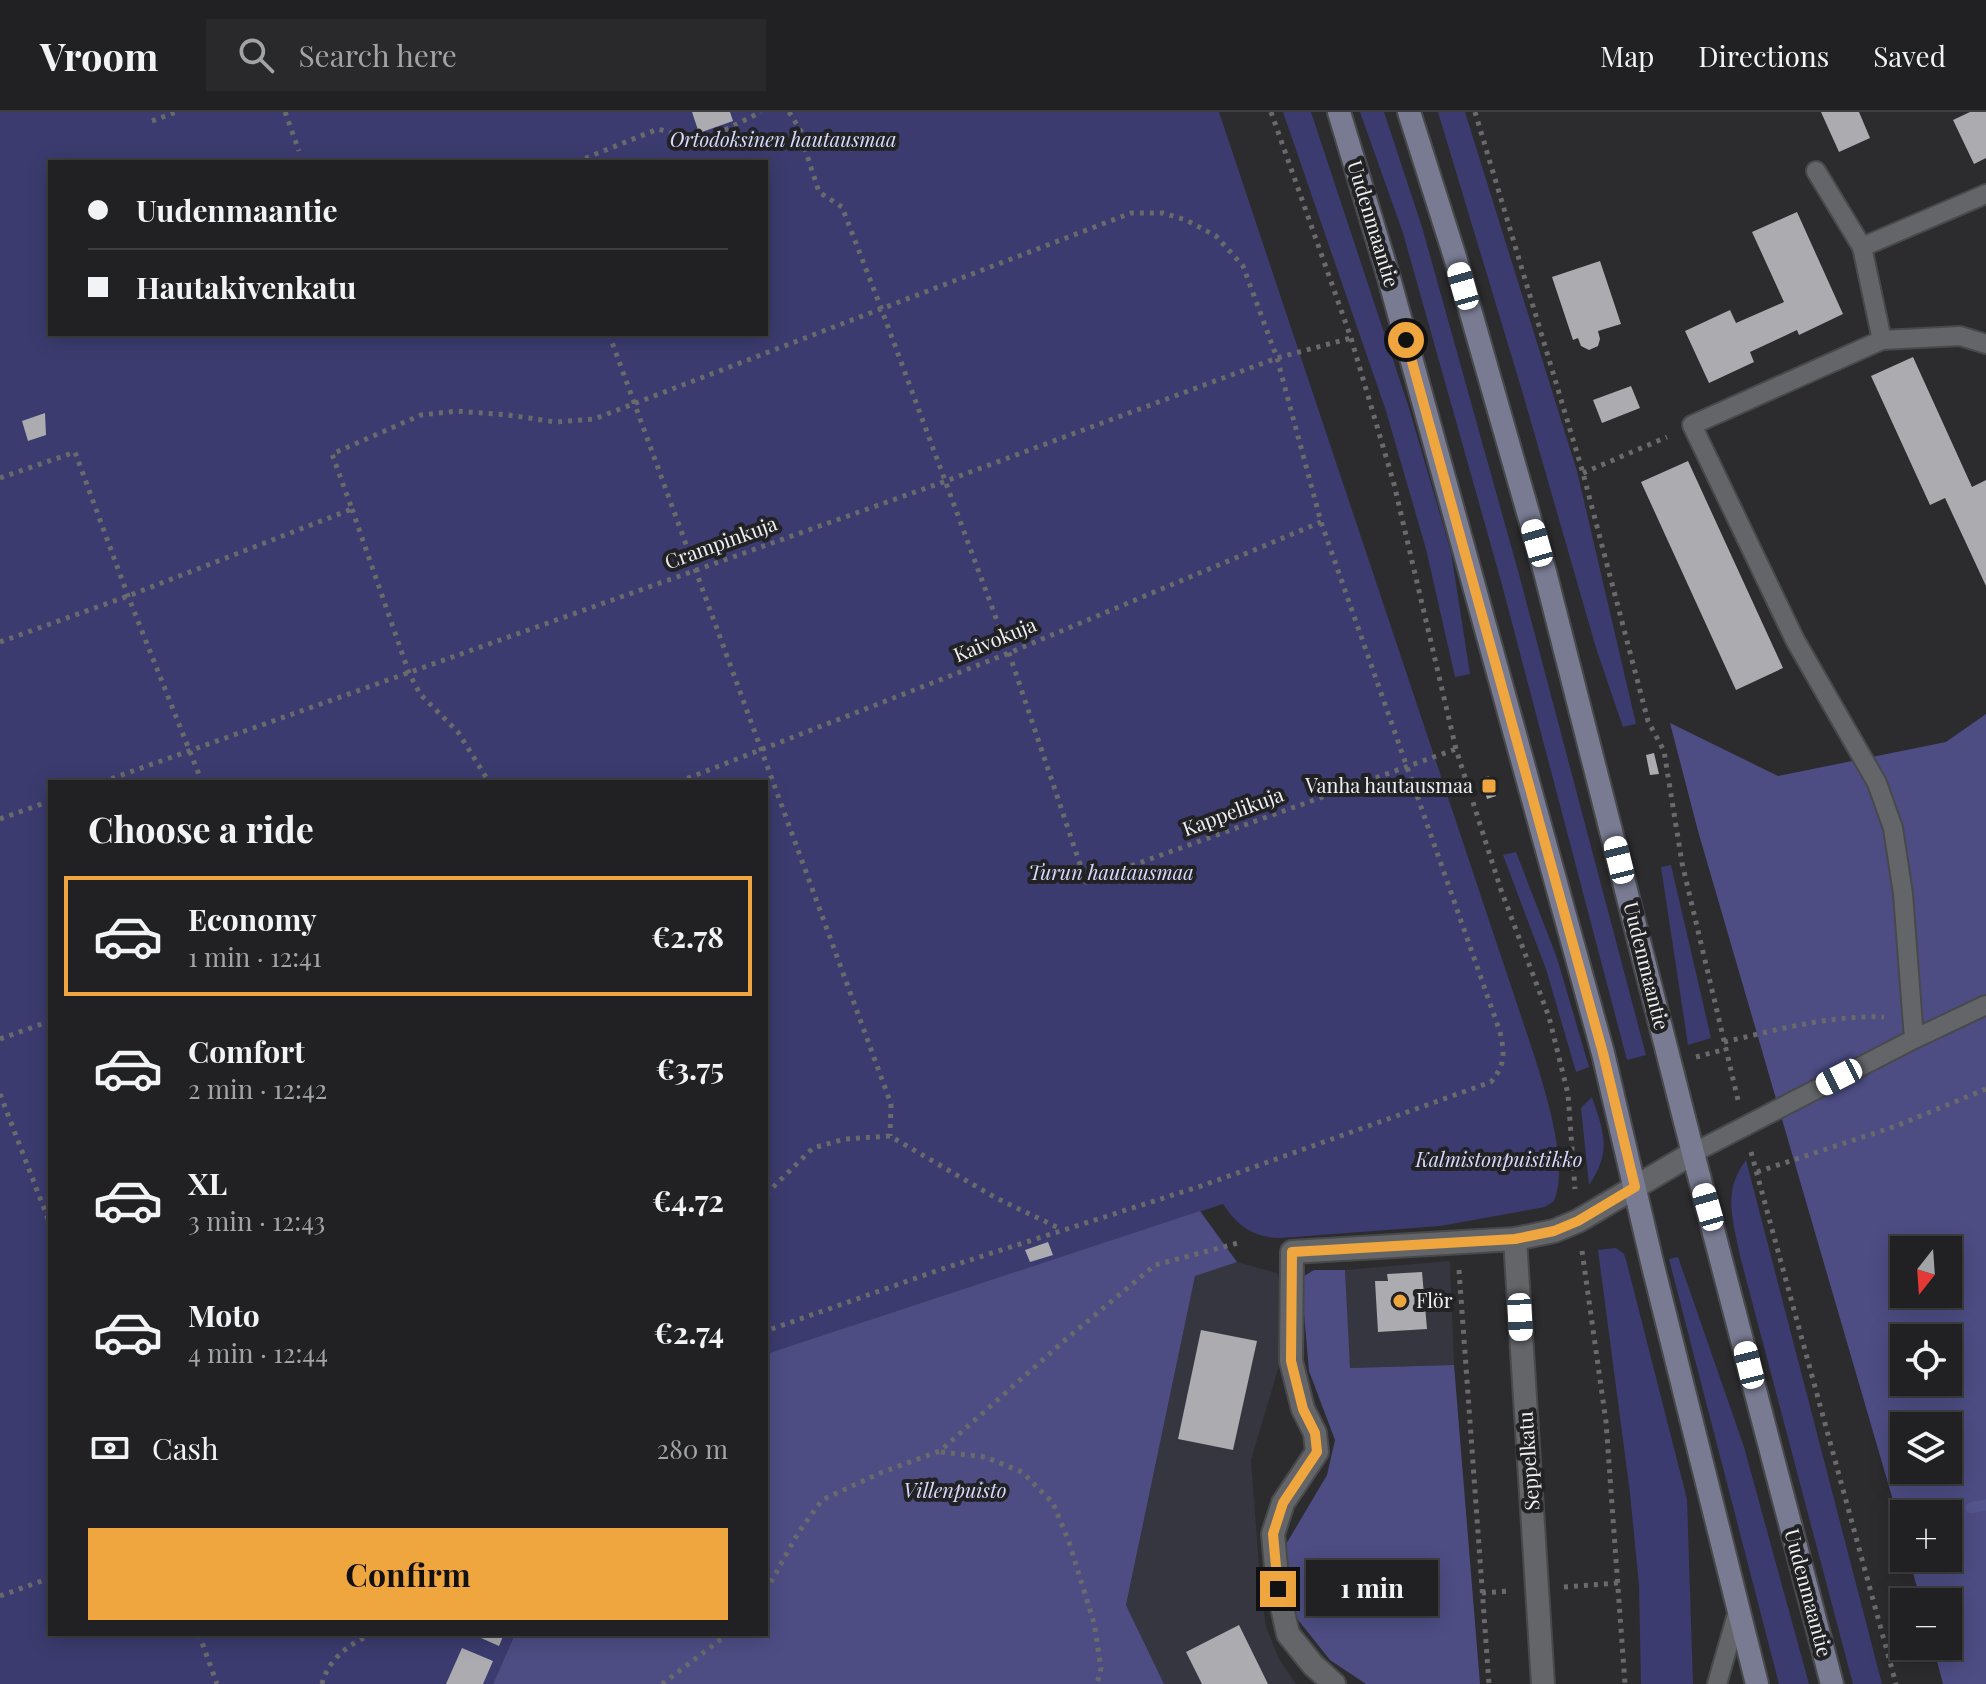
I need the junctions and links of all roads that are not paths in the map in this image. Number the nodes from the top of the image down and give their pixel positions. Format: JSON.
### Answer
{"nodes":[{"id":1,"x":1339,"y":112,"type":"edge"},
{"id":2,"x":1409,"y":112,"type":"edge"},
{"id":3,"x":1816,"y":171,"type":"dead end"},
{"id":4,"x":1986,"y":194,"type":"edge"},
{"id":5,"x":1862,"y":247,"type":"junction"},
{"id":6,"x":1882,"y":340,"type":"junction"},
{"id":7,"x":1986,"y":344,"type":"edge"},
{"id":8,"x":1986,"y":1005,"type":"edge"},
{"id":9,"x":1914,"y":1039,"type":"junction"},
{"id":10,"x":1693,"y":1153,"type":"junction"},
{"id":11,"x":1635,"y":1187,"type":"junction"},
{"id":12,"x":1515,"y":1239,"type":"junction"},
{"id":13,"x":1738,"y":1611,"type":"junction"},
{"id":14,"x":1334,"y":1684,"type":"edge"},
{"id":15,"x":1543,"y":1684,"type":"edge"},
{"id":16,"x":1717,"y":1684,"type":"edge"},
{"id":17,"x":1757,"y":1684,"type":"edge"},
{"id":18,"x":1832,"y":1684,"type":"edge"}],
"edges":[{"from":1,"to":11,"type":"main road","name":"Uudenmaantie"},
{"from":2,"to":10,"type":"main road","name":"Uudenmaantie"},
{"from":3,"to":5,"type":"lane"},
{"from":4,"to":5,"type":"lane"},
{"from":5,"to":6,"type":"lane"},
{"from":6,"to":7,"type":"lane"},
{"from":6,"to":9,"type":"lane"},
{"from":8,"to":9,"type":"lane"},
{"from":9,"to":10,"type":"lane"},
{"from":10,"to":11,"type":"street"},
{"from":10,"to":18,"type":"main road","name":"Uudenmaantie"},
{"from":11,"to":12,"type":"street"},
{"from":11,"to":13,"type":"main road","name":"Uudenmaantie"},
{"from":12,"to":14,"type":"street"},
{"from":12,"to":15,"type":"street","name":"Seppelkatu"},
{"from":13,"to":16,"type":"lane"},
{"from":13,"to":17,"type":"main road","name":"Uudenmaantie"}]}
